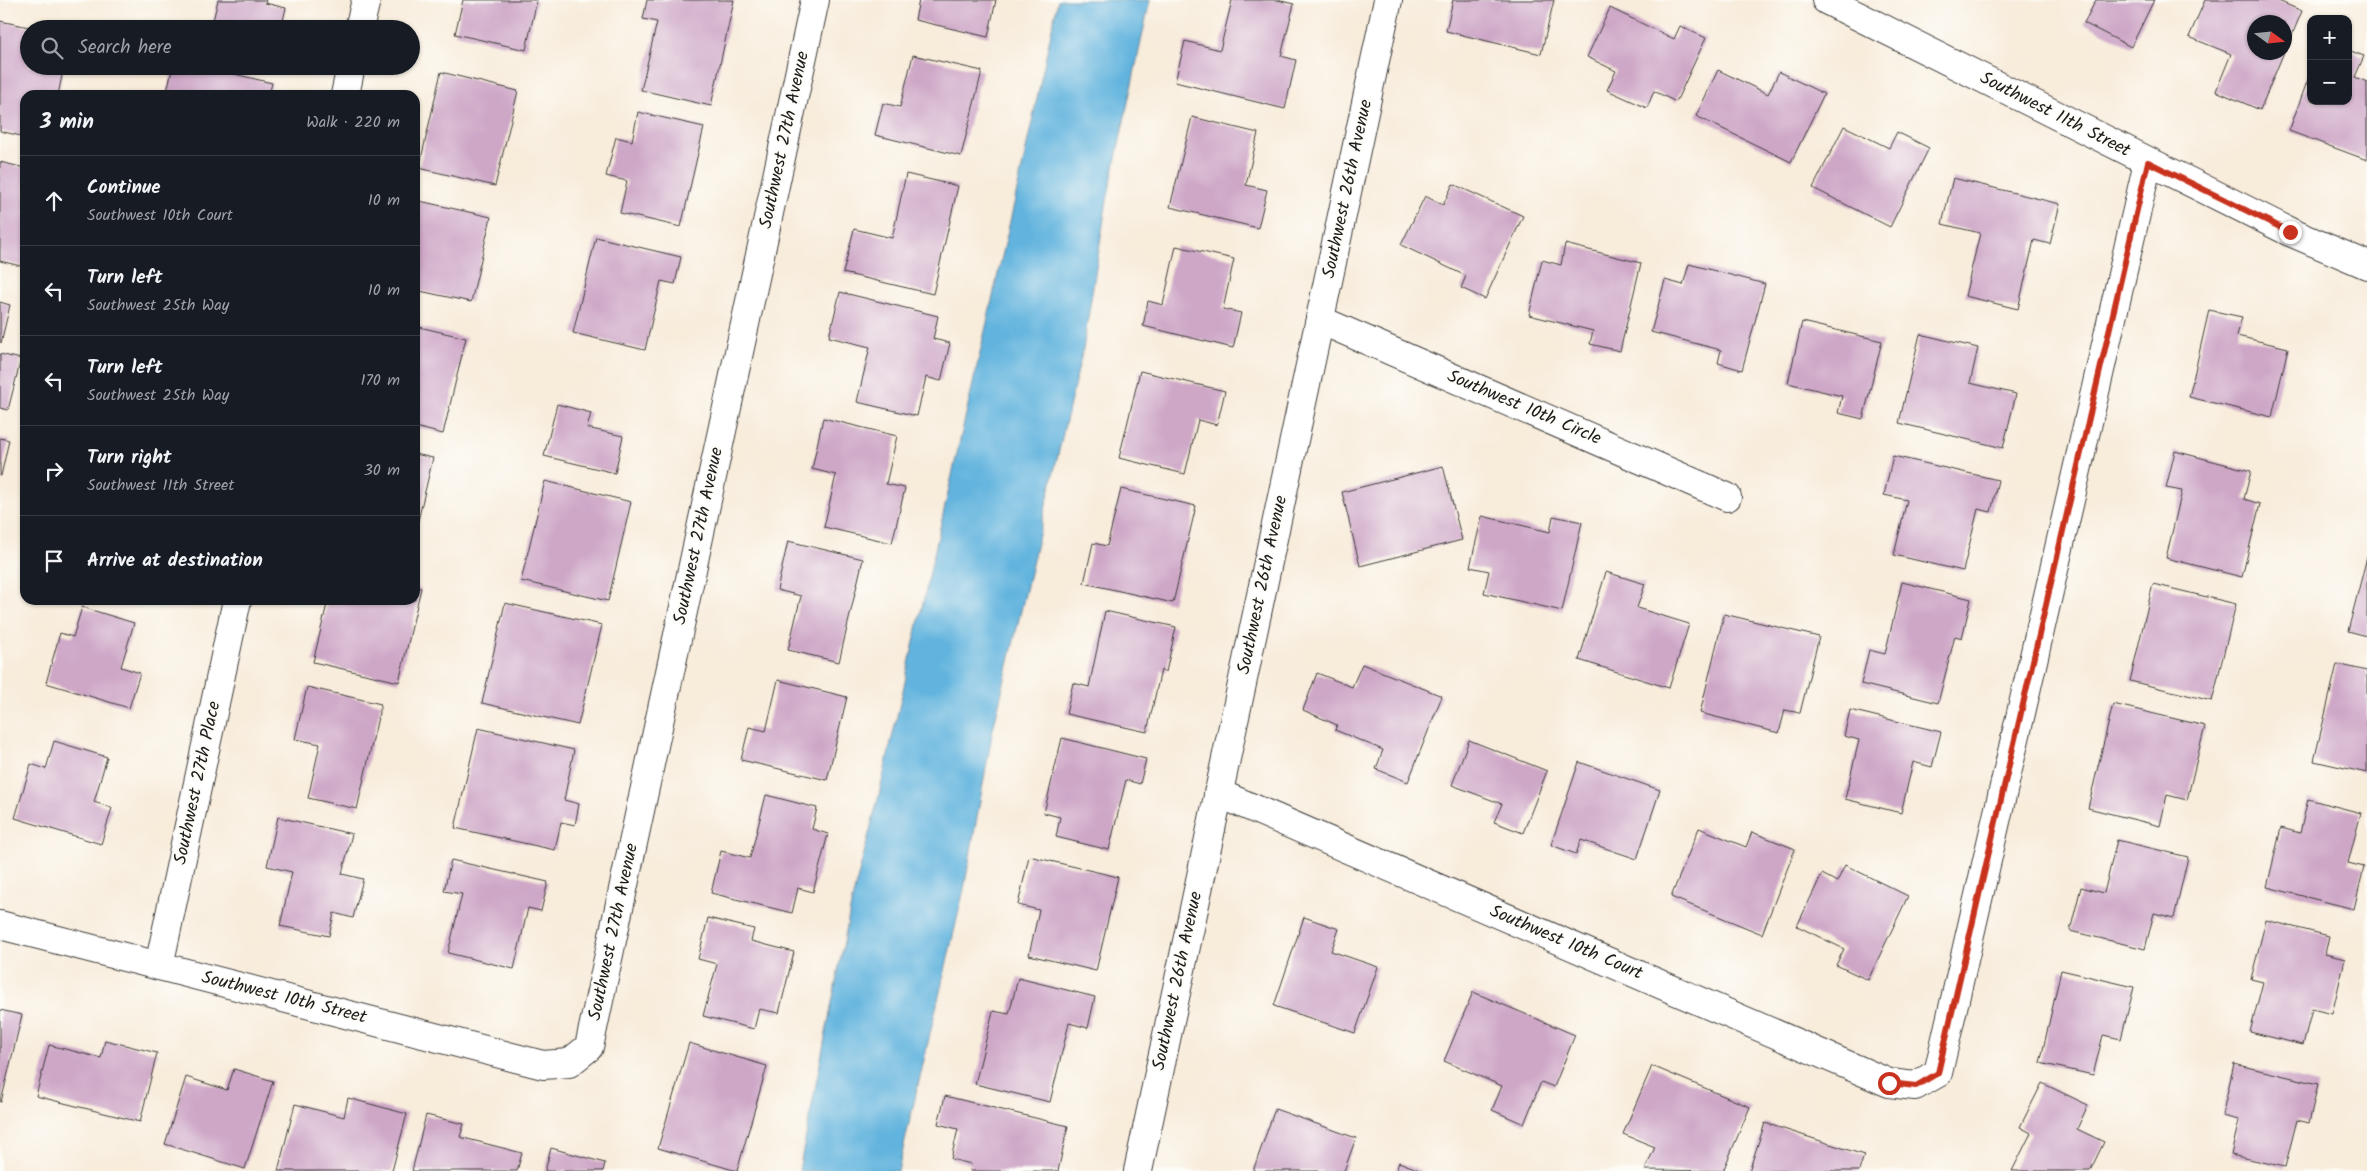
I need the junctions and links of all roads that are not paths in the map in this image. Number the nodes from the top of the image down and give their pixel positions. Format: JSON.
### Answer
{"nodes":[{"id":1,"x":366,"y":0,"type":"edge"},
{"id":2,"x":815,"y":0,"type":"edge"},
{"id":3,"x":1388,"y":0,"type":"edge"},
{"id":4,"x":1826,"y":0,"type":"edge"},
{"id":5,"x":361,"y":20,"type":"edge"},
{"id":6,"x":349,"y":75,"type":"edge"},
{"id":7,"x":346,"y":90,"type":"edge"},
{"id":8,"x":2148,"y":162,"type":"junction"},
{"id":9,"x":2367,"y":265,"type":"edge"},
{"id":10,"x":1320,"y":320,"type":"junction"},
{"id":11,"x":1727,"y":497,"type":"dead end"},
{"id":12,"x":236,"y":605,"type":"edge"},
{"id":13,"x":1218,"y":792,"type":"junction"},
{"id":14,"x":0,"y":924,"type":"edge"},
{"id":15,"x":159,"y":966,"type":"junction"},
{"id":16,"x":569,"y":1063,"type":"joint"},
{"id":17,"x":1138,"y":1171,"type":"edge"}],
"edges":[{"from":1,"to":5,"type":"street"},
{"from":2,"to":16,"type":"street","name":"Southwest 27th Avenue"},
{"from":3,"to":10,"type":"street","name":"Southwest 26th Avenue"},
{"from":4,"to":8,"type":"street","name":"Southwest 11th Street"},
{"from":6,"to":7,"type":"street"},
{"from":8,"to":9,"type":"street","name":"Southwest 11th Street"},
{"from":8,"to":13,"type":"street","name":"Southwest 10th Court"},
{"from":10,"to":11,"type":"street","name":"Southwest 10th Circle"},
{"from":10,"to":13,"type":"street","name":"Southwest 26th Avenue"},
{"from":12,"to":15,"type":"street","name":"Southwest 27th Place"},
{"from":13,"to":17,"type":"street","name":"Southwest 26th Avenue"},
{"from":14,"to":15,"type":"street","name":"Southwest 10th Street"},
{"from":15,"to":16,"type":"street","name":"Southwest 10th Street"}]}
